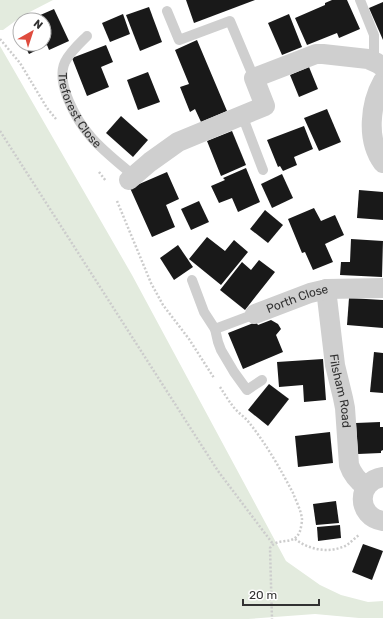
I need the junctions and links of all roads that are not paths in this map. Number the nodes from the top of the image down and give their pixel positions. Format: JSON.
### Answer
{"nodes":[{"id":1,"x":360,"y":0,"type":"edge"},
{"id":2,"x":167,"y":11,"type":"dead end"},
{"id":3,"x":87,"y":36,"type":"dead end"},
{"id":4,"x":379,"y":64,"type":"edge"},
{"id":5,"x":254,"y":78,"type":"junction"},
{"id":6,"x":383,"y":81,"type":"edge"},
{"id":7,"x":242,"y":115,"type":"junction"},
{"id":8,"x":383,"y":163,"type":"edge"},
{"id":9,"x":263,"y":170,"type":"dead end"},
{"id":10,"x":131,"y":178,"type":"joint"},
{"id":11,"x":192,"y":280,"type":"dead end"},
{"id":12,"x":383,"y":288,"type":"edge"},
{"id":13,"x":326,"y":289,"type":"junction"},
{"id":14,"x":256,"y":314,"type":"joint"},
{"id":15,"x":215,"y":329,"type":"junction"},
{"id":16,"x":262,"y":380,"type":"dead end"},
{"id":17,"x":383,"y":478,"type":"edge"},
{"id":18,"x":366,"y":487,"type":"junction"},
{"id":19,"x":377,"y":519,"type":"edge"}],
"edges":[{"from":1,"to":4,"type":"lane"},
{"from":2,"to":5,"type":"lane","name":"Treforest Close"},
{"from":3,"to":10,"type":"lane","name":"Treforest Close"},
{"from":4,"to":5,"type":"street"},
{"from":5,"to":7,"type":"street","name":"Treforest Close"},
{"from":6,"to":8,"type":"street"},
{"from":7,"to":9,"type":"lane"},
{"from":7,"to":10,"type":"street","name":"Treforest Close"},
{"from":11,"to":15,"type":"lane"},
{"from":12,"to":13,"type":"street","name":"Porth Close"},
{"from":13,"to":14,"type":"street","name":"Porth Close"},
{"from":13,"to":18,"type":"street","name":"Filsham Road"},
{"from":14,"to":15,"type":"lane","name":"Porth Close"},
{"from":15,"to":16,"type":"lane"},
{"from":17,"to":18,"type":"street"},
{"from":18,"to":19,"type":"street"}]}
